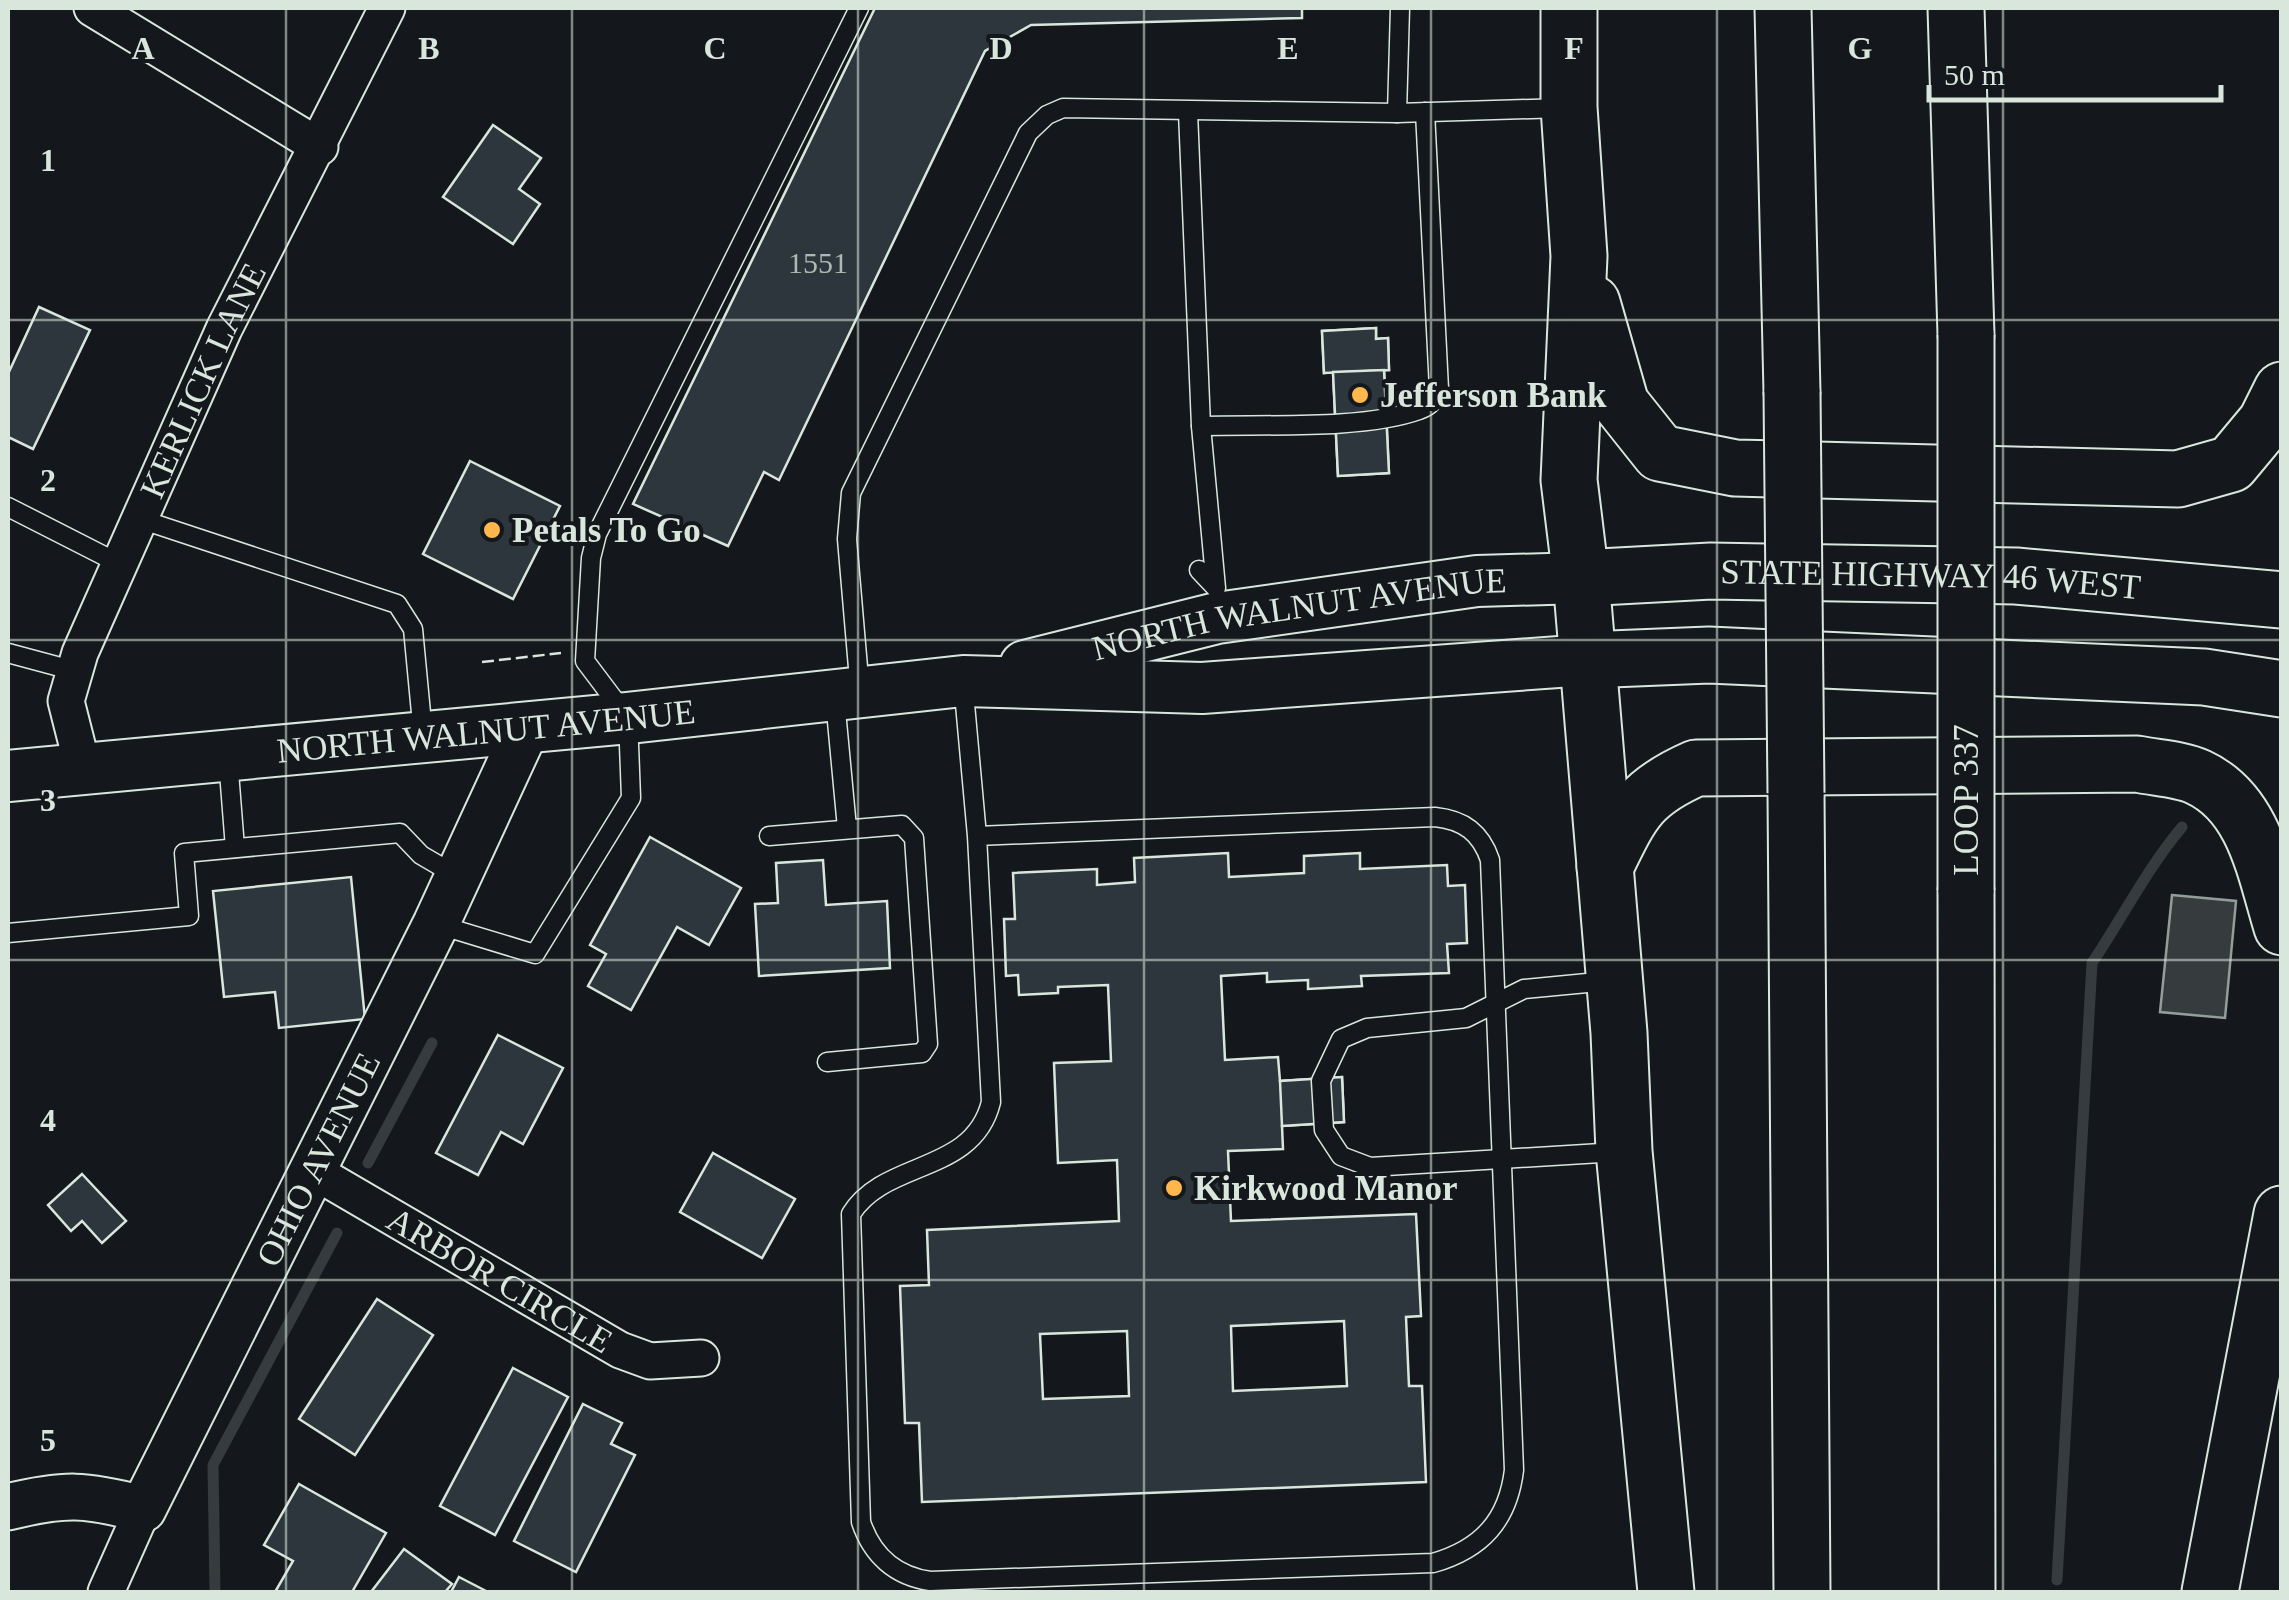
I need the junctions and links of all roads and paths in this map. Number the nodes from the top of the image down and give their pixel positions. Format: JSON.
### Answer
{"nodes":[{"id":1,"x":92,"y":8,"type":"edge"},
{"id":2,"x":387,"y":8,"type":"edge"},
{"id":3,"x":859,"y":8,"type":"edge"},
{"id":4,"x":1400,"y":8,"type":"edge"},
{"id":5,"x":1570,"y":8,"type":"edge"},
{"id":6,"x":1783,"y":8,"type":"edge"},
{"id":7,"x":1956,"y":8,"type":"edge"},
{"id":8,"x":1569,"y":108,"type":"junction"},
{"id":9,"x":1188,"y":112,"type":"junction"},
{"id":10,"x":1398,"y":112,"type":"junction"},
{"id":11,"x":1425,"y":112,"type":"junction"},
{"id":12,"x":320,"y":147,"type":"junction"},
{"id":13,"x":1578,"y":256,"type":"junction"},
{"id":14,"x":2282,"y":390,"type":"edge"},
{"id":15,"x":1201,"y":426,"type":"junction"},
{"id":16,"x":8,"y":508,"type":"edge"},
{"id":17,"x":143,"y":520,"type":"junction"},
{"id":18,"x":120,"y":564,"type":"junction"},
{"id":19,"x":1199,"y":570,"type":"dead end"},
{"id":20,"x":1581,"y":578,"type":"junction"},
{"id":21,"x":2282,"y":600,"type":"edge"},
{"id":22,"x":8,"y":652,"type":"edge"},
{"id":23,"x":1586,"y":660,"type":"junction"},
{"id":24,"x":74,"y":671,"type":"junction"},
{"id":25,"x":963,"y":682,"type":"junction"},
{"id":26,"x":2282,"y":689,"type":"edge"},
{"id":27,"x":848,"y":694,"type":"junction"},
{"id":28,"x":628,"y":718,"type":"junction"},
{"id":29,"x":527,"y":727,"type":"junction"},
{"id":30,"x":423,"y":735,"type":"junction"},
{"id":31,"x":227,"y":754,"type":"junction"},
{"id":32,"x":83,"y":768,"type":"junction"},
{"id":33,"x":8,"y":776,"type":"edge"},
{"id":34,"x":847,"y":828,"type":"junction"},
{"id":35,"x":769,"y":836,"type":"dead end"},
{"id":36,"x":977,"y":836,"type":"junction"},
{"id":37,"x":236,"y":848,"type":"junction"},
{"id":38,"x":1605,"y":866,"type":"junction"},
{"id":39,"x":459,"y":877,"type":"junction"},
{"id":40,"x":436,"y":924,"type":"junction"},
{"id":41,"x":2282,"y":927,"type":"edge"},
{"id":42,"x":8,"y":933,"type":"edge"},
{"id":43,"x":1614,"y":980,"type":"junction"},
{"id":44,"x":1496,"y":1004,"type":"junction"},
{"id":45,"x":826,"y":1062,"type":"dead end"},
{"id":46,"x":1624,"y":1152,"type":"junction"},
{"id":47,"x":1502,"y":1158,"type":"junction"},
{"id":48,"x":310,"y":1169,"type":"junction"},
{"id":49,"x":2282,"y":1214,"type":"edge"},
{"id":50,"x":701,"y":1358,"type":"dead end"},
{"id":51,"x":8,"y":1506,"type":"edge"},
{"id":52,"x":142,"y":1509,"type":"junction"},
{"id":53,"x":106,"y":1592,"type":"edge"},
{"id":54,"x":1666,"y":1592,"type":"edge"},
{"id":55,"x":1802,"y":1592,"type":"edge"},
{"id":56,"x":1967,"y":1592,"type":"edge"},
{"id":57,"x":2210,"y":1592,"type":"edge"}],
"edges":[{"from":1,"to":12,"type":"street"},
{"from":2,"to":12,"type":"street","name":"KERLICK LANE"},
{"from":3,"to":28,"type":"lane"},
{"from":4,"to":10,"type":"lane"},
{"from":5,"to":8,"type":"main road"},
{"from":6,"to":55,"type":"main road","bridge":true},
{"from":7,"to":56,"type":"main road","name":"LOOP 337","bridge":true},
{"from":8,"to":11,"type":"lane"},
{"from":8,"to":13,"type":"main road"},
{"from":9,"to":10,"type":"lane"},
{"from":9,"to":15,"type":"lane"},
{"from":9,"to":27,"type":"lane"},
{"from":10,"to":11,"type":"lane"},
{"from":11,"to":15,"type":"lane"},
{"from":12,"to":17,"type":"street","name":"KERLICK LANE"},
{"from":13,"to":14,"type":"main road"},
{"from":13,"to":20,"type":"main road"},
{"from":15,"to":19,"type":"lane"},
{"from":16,"to":18,"type":"lane"},
{"from":17,"to":18,"type":"street","name":"KERLICK LANE"},
{"from":17,"to":30,"type":"lane"},
{"from":18,"to":24,"type":"street","name":"KERLICK LANE"},
{"from":20,"to":21,"type":"main road","name":"STATE HIGHWAY 46 WEST"},
{"from":20,"to":23,"type":"main road"},
{"from":20,"to":25,"type":"main road","name":"NORTH WALNUT AVENUE"},
{"from":22,"to":24,"type":"lane"},
{"from":23,"to":25,"type":"main road","name":"NORTH WALNUT AVENUE"},
{"from":23,"to":26,"type":"main road"},
{"from":23,"to":38,"type":"main road"},
{"from":24,"to":32,"type":"street","name":"KERLICK LANE"},
{"from":25,"to":27,"type":"main road","name":"NORTH WALNUT AVENUE"},
{"from":25,"to":36,"type":"lane"},
{"from":27,"to":28,"type":"main road","name":"NORTH WALNUT AVENUE"},
{"from":27,"to":34,"type":"lane"},
{"from":28,"to":29,"type":"main road","name":"NORTH WALNUT AVENUE"},
{"from":28,"to":40,"type":"lane"},
{"from":29,"to":30,"type":"main road","name":"NORTH WALNUT AVENUE"},
{"from":29,"to":39,"type":"street","name":"OHIO AVENUE"},
{"from":30,"to":31,"type":"main road","name":"NORTH WALNUT AVENUE"},
{"from":31,"to":32,"type":"main road","name":"NORTH WALNUT AVENUE"},
{"from":31,"to":37,"type":"lane"},
{"from":32,"to":33,"type":"main road","name":"NORTH WALNUT AVENUE"},
{"from":34,"to":35,"type":"lane"},
{"from":34,"to":45,"type":"lane"},
{"from":36,"to":44,"type":"lane"},
{"from":36,"to":47,"type":"lane"},
{"from":37,"to":39,"type":"lane"},
{"from":37,"to":42,"type":"lane"},
{"from":38,"to":41,"type":"main road"},
{"from":38,"to":43,"type":"main road"},
{"from":39,"to":40,"type":"street","name":"OHIO AVENUE"},
{"from":40,"to":48,"type":"street","name":"OHIO AVENUE"},
{"from":43,"to":44,"type":"lane"},
{"from":43,"to":46,"type":"main road"},
{"from":44,"to":47,"type":"lane"},
{"from":44,"to":47,"type":"lane"},
{"from":46,"to":47,"type":"lane"},
{"from":46,"to":54,"type":"main road"},
{"from":48,"to":50,"type":"street","name":"ARBOR CIRCLE"},
{"from":48,"to":52,"type":"street","name":"OHIO AVENUE"},
{"from":49,"to":57,"type":"main road"},
{"from":51,"to":52,"type":"street"},
{"from":52,"to":53,"type":"street","name":"OHIO AVENUE"}]}
